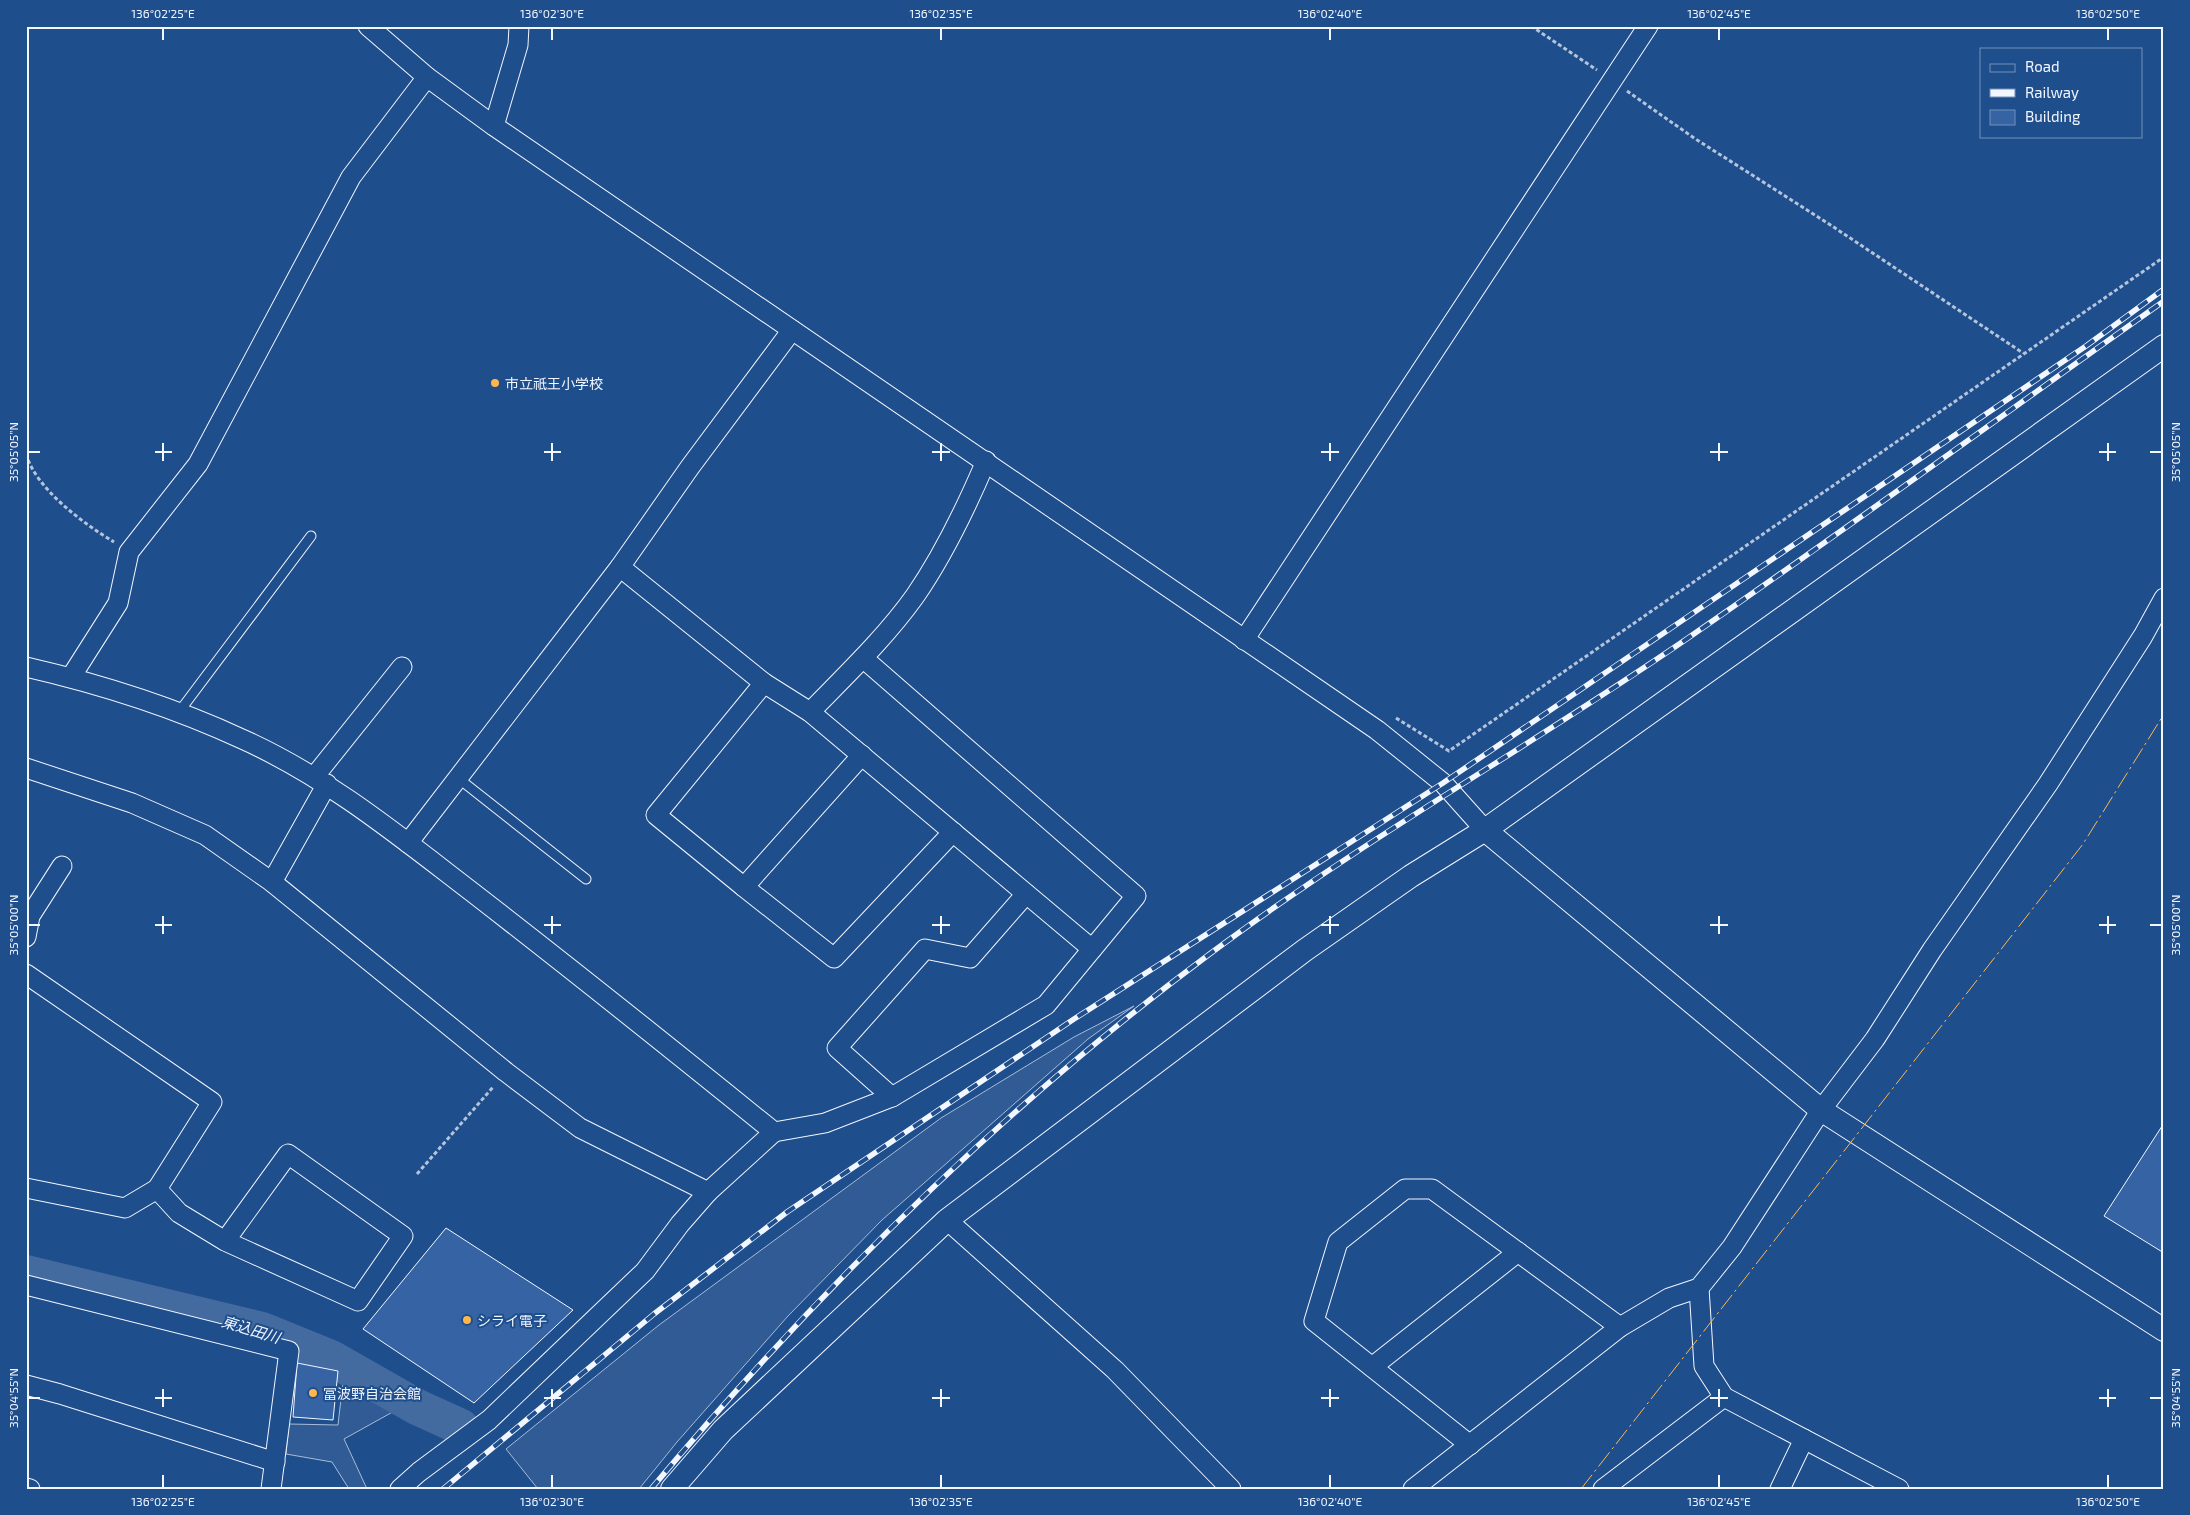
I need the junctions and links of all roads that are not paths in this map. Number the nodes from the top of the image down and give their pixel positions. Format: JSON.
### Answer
{"nodes":[{"id":1,"x":368,"y":26,"type":"edge"},
{"id":2,"x":519,"y":26,"type":"edge"},
{"id":3,"x":1648,"y":26,"type":"edge"},
{"id":4,"x":427,"y":77,"type":"junction"},
{"id":5,"x":494,"y":126,"type":"junction"},
{"id":6,"x":792,"y":330,"type":"junction"},
{"id":7,"x":2164,"y":346,"type":"edge"},
{"id":8,"x":986,"y":461,"type":"junction"},
{"id":9,"x":311,"y":536,"type":"dead end"},
{"id":10,"x":620,"y":567,"type":"junction"},
{"id":11,"x":2164,"y":598,"type":"edge"},
{"id":12,"x":1244,"y":640,"type":"junction"},
{"id":13,"x":863,"y":658,"type":"junction"},
{"id":14,"x":26,"y":666,"type":"edge"},
{"id":15,"x":402,"y":667,"type":"dead end"},
{"id":16,"x":70,"y":677,"type":"junction"},
{"id":17,"x":764,"y":683,"type":"junction"},
{"id":18,"x":180,"y":712,"type":"junction"},
{"id":19,"x":810,"y":712,"type":"junction"},
{"id":20,"x":862,"y":755,"type":"junction"},
{"id":21,"x":26,"y":768,"type":"edge"},
{"id":22,"x":458,"y":778,"type":"junction"},
{"id":23,"x":321,"y":781,"type":"junction"},
{"id":24,"x":1485,"y":830,"type":"junction"},
{"id":25,"x":953,"y":832,"type":"junction"},
{"id":26,"x":408,"y":843,"type":"junction"},
{"id":27,"x":62,"y":866,"type":"dead end"},
{"id":28,"x":586,"y":879,"type":"dead end"},
{"id":29,"x":272,"y":882,"type":"junction"},
{"id":30,"x":744,"y":887,"type":"junction"},
{"id":31,"x":1026,"y":894,"type":"junction"},
{"id":32,"x":26,"y":936,"type":"edge"},
{"id":33,"x":1092,"y":949,"type":"junction"},
{"id":34,"x":26,"y":974,"type":"edge"},
{"id":35,"x":892,"y":1097,"type":"junction"},
{"id":36,"x":1821,"y":1110,"type":"junction"},
{"id":37,"x":774,"y":1132,"type":"junction"},
{"id":38,"x":26,"y":1188,"type":"edge"},
{"id":39,"x":157,"y":1189,"type":"junction"},
{"id":40,"x":708,"y":1192,"type":"junction"},
{"id":41,"x":947,"y":1220,"type":"junction"},
{"id":42,"x":224,"y":1241,"type":"junction"},
{"id":43,"x":1518,"y":1252,"type":"junction"},
{"id":44,"x":27,"y":1288,"type":"edge"},
{"id":45,"x":1699,"y":1288,"type":"junction"},
{"id":46,"x":1620,"y":1327,"type":"junction"},
{"id":47,"x":2164,"y":1330,"type":"edge"},
{"id":48,"x":1372,"y":1367,"type":"junction"},
{"id":49,"x":26,"y":1385,"type":"edge"},
{"id":50,"x":1724,"y":1397,"type":"junction"},
{"id":51,"x":1804,"y":1438,"type":"junction"},
{"id":52,"x":1470,"y":1445,"type":"junction"},
{"id":53,"x":275,"y":1462,"type":"junction"},
{"id":54,"x":1423,"y":1486,"type":"edge"},
{"id":55,"x":26,"y":1488,"type":"edge"},
{"id":56,"x":1898,"y":1488,"type":"edge"},
{"id":57,"x":30,"y":1489,"type":"edge"},
{"id":58,"x":271,"y":1489,"type":"edge"},
{"id":59,"x":400,"y":1489,"type":"edge"},
{"id":60,"x":672,"y":1489,"type":"edge"},
{"id":61,"x":1231,"y":1489,"type":"edge"},
{"id":62,"x":1603,"y":1489,"type":"edge"},
{"id":63,"x":1780,"y":1489,"type":"edge"}],
"edges":[{"from":1,"to":4,"type":"street"},
{"from":2,"to":5,"type":"street"},
{"from":3,"to":12,"type":"street"},
{"from":4,"to":5,"type":"street"},
{"from":4,"to":16,"type":"street"},
{"from":5,"to":6,"type":"street"},
{"from":6,"to":8,"type":"street"},
{"from":6,"to":10,"type":"street"},
{"from":7,"to":24,"type":"street"},
{"from":8,"to":12,"type":"street"},
{"from":8,"to":13,"type":"street"},
{"from":9,"to":18,"type":"lane"},
{"from":10,"to":17,"type":"street"},
{"from":10,"to":22,"type":"street"},
{"from":11,"to":36,"type":"street"},
{"from":12,"to":24,"type":"street"},
{"from":13,"to":19,"type":"street"},
{"from":13,"to":33,"type":"street"},
{"from":14,"to":16,"type":"street"},
{"from":15,"to":23,"type":"street"},
{"from":16,"to":18,"type":"street"},
{"from":17,"to":19,"type":"street"},
{"from":17,"to":30,"type":"street"},
{"from":18,"to":23,"type":"street"},
{"from":19,"to":20,"type":"street"},
{"from":20,"to":25,"type":"street"},
{"from":20,"to":30,"type":"street"},
{"from":21,"to":29,"type":"street"},
{"from":22,"to":26,"type":"street"},
{"from":22,"to":28,"type":"lane"},
{"from":23,"to":26,"type":"street"},
{"from":23,"to":29,"type":"street"},
{"from":24,"to":36,"type":"street"},
{"from":24,"to":41,"type":"street"},
{"from":25,"to":30,"type":"street"},
{"from":25,"to":31,"type":"street"},
{"from":26,"to":37,"type":"street"},
{"from":27,"to":32,"type":"street"},
{"from":29,"to":40,"type":"street"},
{"from":31,"to":33,"type":"street"},
{"from":31,"to":35,"type":"street"},
{"from":33,"to":35,"type":"street"},
{"from":34,"to":39,"type":"street"},
{"from":35,"to":37,"type":"street"},
{"from":36,"to":45,"type":"street"},
{"from":36,"to":47,"type":"street"},
{"from":37,"to":40,"type":"street"},
{"from":38,"to":39,"type":"street"},
{"from":39,"to":42,"type":"street"},
{"from":40,"to":59,"type":"street"},
{"from":41,"to":60,"type":"street"},
{"from":41,"to":61,"type":"street"},
{"from":42,"to":42,"type":"street"},
{"from":43,"to":46,"type":"street"},
{"from":43,"to":48,"type":"street"},
{"from":43,"to":48,"type":"street"},
{"from":44,"to":53,"type":"street"},
{"from":45,"to":46,"type":"street"},
{"from":45,"to":50,"type":"street"},
{"from":46,"to":52,"type":"street"},
{"from":48,"to":52,"type":"street"},
{"from":49,"to":53,"type":"street"},
{"from":50,"to":51,"type":"street"},
{"from":50,"to":62,"type":"street"},
{"from":51,"to":56,"type":"street"},
{"from":51,"to":63,"type":"street"},
{"from":52,"to":54,"type":"street"},
{"from":53,"to":58,"type":"street"},
{"from":55,"to":57,"type":"street"}]}
